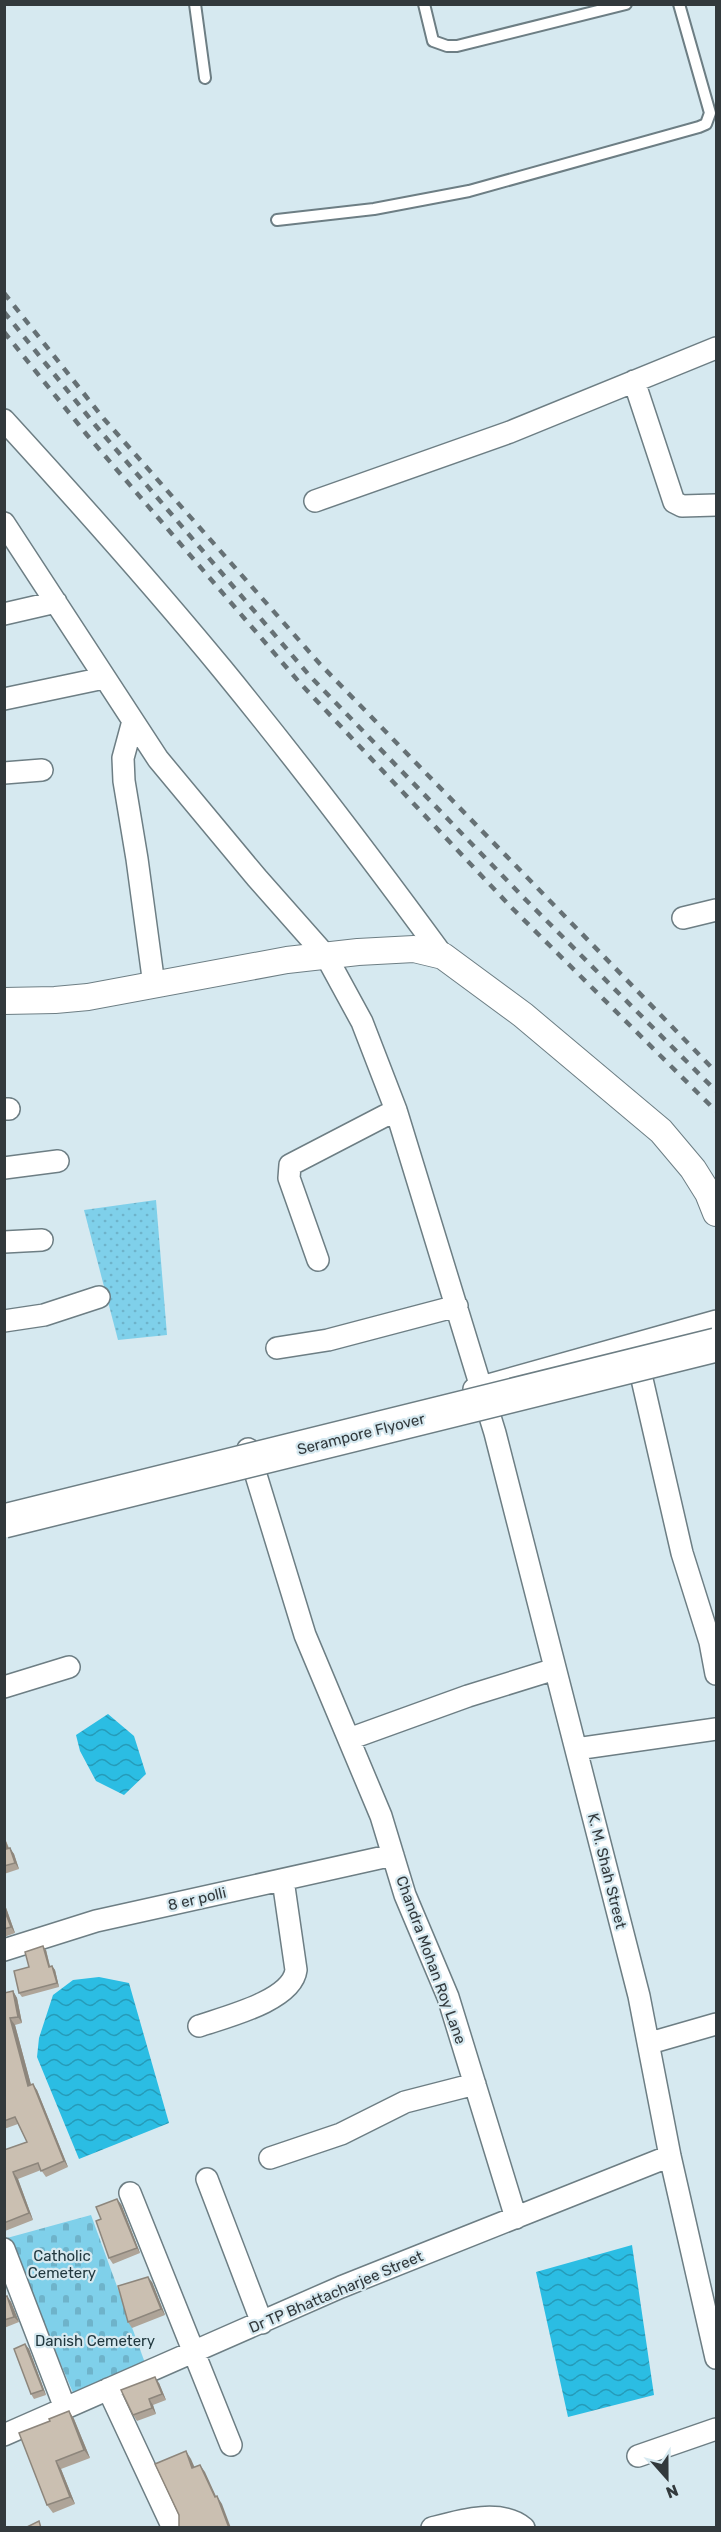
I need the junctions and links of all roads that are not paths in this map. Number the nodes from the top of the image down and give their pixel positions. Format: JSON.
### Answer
{"nodes":[{"id":1,"x":195,"y":4,"type":"edge"},
{"id":2,"x":424,"y":4,"type":"edge"},
{"id":3,"x":626,"y":4,"type":"edge"},
{"id":4,"x":680,"y":4,"type":"edge"},
{"id":5,"x":206,"y":78,"type":"dead end"},
{"id":6,"x":277,"y":220,"type":"dead end"},
{"id":7,"x":717,"y":348,"type":"edge"},
{"id":8,"x":634,"y":381,"type":"junction"},
{"id":9,"x":4,"y":420,"type":"edge"},
{"id":10,"x":315,"y":501,"type":"dead end"},
{"id":11,"x":717,"y":505,"type":"edge"},
{"id":12,"x":4,"y":523,"type":"edge"},
{"id":13,"x":56,"y":602,"type":"junction"},
{"id":14,"x":4,"y":614,"type":"edge"},
{"id":15,"x":104,"y":678,"type":"junction"},
{"id":16,"x":4,"y":699,"type":"edge"},
{"id":17,"x":133,"y":721,"type":"junction"},
{"id":18,"x":42,"y":770,"type":"dead end"},
{"id":19,"x":4,"y":773,"type":"edge"},
{"id":20,"x":717,"y":910,"type":"edge"},
{"id":21,"x":683,"y":918,"type":"dead end"},
{"id":22,"x":326,"y":956,"type":"junction"},
{"id":23,"x":443,"y":956,"type":"junction"},
{"id":24,"x":154,"y":985,"type":"junction"},
{"id":25,"x":4,"y":1001,"type":"edge"},
{"id":26,"x":396,"y":1110,"type":"junction"},
{"id":27,"x":58,"y":1161,"type":"dead end"},
{"id":28,"x":4,"y":1168,"type":"edge"},
{"id":29,"x":717,"y":1213,"type":"edge"},
{"id":30,"x":42,"y":1240,"type":"dead end"},
{"id":31,"x":4,"y":1242,"type":"edge"},
{"id":32,"x":318,"y":1260,"type":"dead end"},
{"id":33,"x":99,"y":1297,"type":"dead end"},
{"id":34,"x":457,"y":1306,"type":"junction"},
{"id":35,"x":4,"y":1321,"type":"edge"},
{"id":36,"x":717,"y":1321,"type":"edge"},
{"id":37,"x":634,"y":1344,"type":"junction"},
{"id":38,"x":717,"y":1345,"type":"edge"},
{"id":39,"x":277,"y":1348,"type":"dead end"},
{"id":40,"x":482,"y":1387,"type":"junction"},
{"id":41,"x":247,"y":1445,"type":"junction"},
{"id":42,"x":4,"y":1505,"type":"edge"},
{"id":43,"x":4,"y":1521,"type":"edge"},
{"id":44,"x":69,"y":1667,"type":"dead end"},
{"id":45,"x":555,"y":1669,"type":"junction"},
{"id":46,"x":717,"y":1674,"type":"edge"},
{"id":47,"x":4,"y":1688,"type":"edge"},
{"id":48,"x":717,"y":1729,"type":"edge"},
{"id":49,"x":349,"y":1739,"type":"junction"},
{"id":50,"x":576,"y":1749,"type":"junction"},
{"id":51,"x":393,"y":1856,"type":"junction"},
{"id":52,"x":283,"y":1880,"type":"junction"},
{"id":53,"x":4,"y":1950,"type":"edge"},
{"id":54,"x":717,"y":2025,"type":"edge"},
{"id":55,"x":199,"y":2026,"type":"dead end"},
{"id":56,"x":650,"y":2043,"type":"junction"},
{"id":57,"x":475,"y":2084,"type":"junction"},
{"id":58,"x":670,"y":2156,"type":"junction"},
{"id":59,"x":270,"y":2158,"type":"dead end"},
{"id":60,"x":207,"y":2179,"type":"dead end"},
{"id":61,"x":130,"y":2193,"type":"dead end"},
{"id":62,"x":516,"y":2218,"type":"junction"},
{"id":63,"x":4,"y":2250,"type":"edge"},
{"id":64,"x":262,"y":2323,"type":"junction"},
{"id":65,"x":193,"y":2353,"type":"junction"},
{"id":66,"x":717,"y":2358,"type":"edge"},
{"id":67,"x":108,"y":2389,"type":"junction"},
{"id":68,"x":65,"y":2408,"type":"junction"},
{"id":69,"x":717,"y":2429,"type":"edge"},
{"id":70,"x":4,"y":2435,"type":"edge"},
{"id":71,"x":231,"y":2445,"type":"dead end"},
{"id":72,"x":638,"y":2456,"type":"dead end"},
{"id":73,"x":172,"y":2528,"type":"edge"},
{"id":74,"x":432,"y":2528,"type":"edge"},
{"id":75,"x":524,"y":2528,"type":"edge"}],
"edges":[{"from":1,"to":5,"type":"lane"},
{"from":2,"to":3,"type":"lane"},
{"from":4,"to":6,"type":"lane"},
{"from":7,"to":8,"type":"street"},
{"from":8,"to":10,"type":"street"},
{"from":8,"to":11,"type":"street"},
{"from":9,"to":23,"type":"street"},
{"from":12,"to":13,"type":"street","name":"K. M. Shah Street"},
{"from":13,"to":14,"type":"street"},
{"from":13,"to":15,"type":"street","name":"K. M. Shah Street"},
{"from":15,"to":16,"type":"street"},
{"from":15,"to":17,"type":"street","name":"K. M. Shah Street"},
{"from":17,"to":22,"type":"street","name":"K. M. Shah Street"},
{"from":17,"to":24,"type":"street"},
{"from":18,"to":19,"type":"street"},
{"from":20,"to":21,"type":"street"},
{"from":22,"to":23,"type":"street"},
{"from":22,"to":24,"type":"street"},
{"from":22,"to":26,"type":"street","name":"K. M. Shah Street"},
{"from":23,"to":29,"type":"street"},
{"from":24,"to":25,"type":"street"},
{"from":26,"to":32,"type":"street"},
{"from":26,"to":34,"type":"street","name":"K. M. Shah Street"},
{"from":27,"to":28,"type":"street"},
{"from":30,"to":31,"type":"street"},
{"from":33,"to":35,"type":"street"},
{"from":34,"to":39,"type":"street"},
{"from":34,"to":40,"type":"street","name":"K. M. Shah Street"},
{"from":36,"to":37,"type":"street"},
{"from":37,"to":40,"type":"street"},
{"from":37,"to":46,"type":"street"},
{"from":38,"to":43,"type":"main road","name":"Serampore Flyover","bridge":true},
{"from":40,"to":41,"type":"street"},
{"from":40,"to":45,"type":"street","name":"K. M. Shah Street"},
{"from":41,"to":42,"type":"street"},
{"from":41,"to":49,"type":"street","name":"Chandra Mohan Roy Lane"},
{"from":44,"to":47,"type":"street"},
{"from":45,"to":49,"type":"street"},
{"from":45,"to":50,"type":"street","name":"K. M. Shah Street"},
{"from":48,"to":50,"type":"street"},
{"from":49,"to":51,"type":"street","name":"Chandra Mohan Roy Lane"},
{"from":50,"to":56,"type":"street","name":"K. M. Shah Street"},
{"from":51,"to":52,"type":"street","name":"8 er polli"},
{"from":51,"to":57,"type":"street","name":"Chandra Mohan Roy Lane"},
{"from":52,"to":53,"type":"street","name":"8 er polli"},
{"from":52,"to":55,"type":"street"},
{"from":54,"to":56,"type":"street"},
{"from":56,"to":58,"type":"street","name":"K. M. Shah Street"},
{"from":57,"to":59,"type":"street"},
{"from":57,"to":62,"type":"street","name":"Chandra Mohan Roy Lane"},
{"from":58,"to":62,"type":"street","name":"Dr TP Bhattacharjee Street"},
{"from":58,"to":66,"type":"street","name":"K. M. Shah Street"},
{"from":60,"to":64,"type":"street"},
{"from":61,"to":65,"type":"street"},
{"from":62,"to":64,"type":"street","name":"Dr TP Bhattacharjee Street"},
{"from":63,"to":68,"type":"street"},
{"from":64,"to":65,"type":"street","name":"Dr TP Bhattacharjee Street"},
{"from":65,"to":67,"type":"street","name":"Dr TP Bhattacharjee Street"},
{"from":65,"to":71,"type":"street"},
{"from":67,"to":68,"type":"street","name":"Dr TP Bhattacharjee Street"},
{"from":67,"to":73,"type":"street"},
{"from":68,"to":70,"type":"street","name":"Dr TP Bhattacharjee Street"},
{"from":69,"to":72,"type":"street"},
{"from":74,"to":75,"type":"street"}]}
